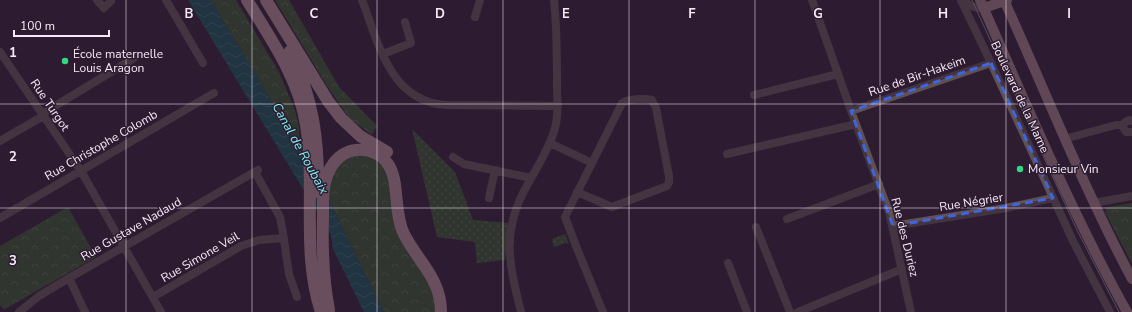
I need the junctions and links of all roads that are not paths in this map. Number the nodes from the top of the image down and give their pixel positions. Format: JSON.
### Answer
{"nodes":[{"id":1,"x":96,"y":0,"type":"edge"},
{"id":2,"x":166,"y":0,"type":"edge"},
{"id":3,"x":247,"y":0,"type":"edge"},
{"id":4,"x":261,"y":0,"type":"edge"},
{"id":5,"x":266,"y":0,"type":"edge"},
{"id":6,"x":362,"y":0,"type":"edge"},
{"id":7,"x":480,"y":0,"type":"edge"},
{"id":8,"x":554,"y":0,"type":"edge"},
{"id":9,"x":812,"y":0,"type":"edge"},
{"id":10,"x":961,"y":0,"type":"edge"},
{"id":11,"x":964,"y":0,"type":"edge"},
{"id":12,"x":112,"y":1,"type":"edge"},
{"id":13,"x":994,"y":2,"type":"edge"},
{"id":14,"x":475,"y":17,"type":"dead end"},
{"id":15,"x":405,"y":22,"type":"dead end"},
{"id":16,"x":0,"y":52,"type":"edge"},
{"id":17,"x":383,"y":54,"type":"junction"},
{"id":18,"x":134,"y":58,"type":"dead end"},
{"id":19,"x":203,"y":63,"type":"dead end"},
{"id":20,"x":991,"y":64,"type":"junction"},
{"id":21,"x":838,"y":74,"type":"junction"},
{"id":22,"x":214,"y":93,"type":"dead end"},
{"id":23,"x":754,"y":95,"type":"dead end"},
{"id":24,"x":558,"y":106,"type":"junction"},
{"id":25,"x":851,"y":112,"type":"junction"},
{"id":26,"x":42,"y":115,"type":"junction"},
{"id":27,"x":1132,"y":121,"type":"edge"},
{"id":28,"x":856,"y":124,"type":"junction"},
{"id":29,"x":1123,"y":125,"type":"junction"},
{"id":30,"x":1132,"y":132,"type":"edge"},
{"id":31,"x":1064,"y":139,"type":"junction"},
{"id":32,"x":0,"y":141,"type":"edge"},
{"id":33,"x":550,"y":143,"type":"junction"},
{"id":34,"x":727,"y":154,"type":"dead end"},
{"id":35,"x":453,"y":157,"type":"dead end"},
{"id":36,"x":592,"y":163,"type":"junction"},
{"id":37,"x":314,"y":166,"type":"junction"},
{"id":38,"x":495,"y":170,"type":"junction"},
{"id":39,"x":81,"y":171,"type":"junction"},
{"id":40,"x":531,"y":178,"type":"junction"},
{"id":41,"x":879,"y":184,"type":"junction"},
{"id":42,"x":578,"y":192,"type":"junction"},
{"id":43,"x":1132,"y":196,"type":"edge"},
{"id":44,"x":489,"y":198,"type":"dead end"},
{"id":45,"x":1053,"y":198,"type":"junction"},
{"id":46,"x":1094,"y":203,"type":"junction"},
{"id":47,"x":0,"y":218,"type":"edge"},
{"id":48,"x":787,"y":219,"type":"dead end"},
{"id":49,"x":756,"y":226,"type":"dead end"},
{"id":50,"x":893,"y":226,"type":"junction"},
{"id":51,"x":284,"y":238,"type":"junction"},
{"id":52,"x":124,"y":247,"type":"junction"},
{"id":53,"x":307,"y":248,"type":"junction"},
{"id":54,"x":728,"y":263,"type":"dead end"},
{"id":55,"x":902,"y":269,"type":"junction"},
{"id":56,"x":69,"y":278,"type":"junction"},
{"id":57,"x":1132,"y":279,"type":"edge"},
{"id":58,"x":296,"y":297,"type":"dead end"},
{"id":59,"x":153,"y":298,"type":"junction"},
{"id":60,"x":1132,"y":309,"type":"edge"},
{"id":61,"x":326,"y":311,"type":"edge"},
{"id":62,"x":19,"y":312,"type":"edge"},
{"id":63,"x":85,"y":312,"type":"edge"},
{"id":64,"x":161,"y":312,"type":"edge"},
{"id":65,"x":315,"y":312,"type":"edge"},
{"id":66,"x":441,"y":312,"type":"edge"},
{"id":67,"x":447,"y":312,"type":"edge"},
{"id":68,"x":521,"y":312,"type":"edge"},
{"id":69,"x":603,"y":312,"type":"edge"},
{"id":70,"x":747,"y":312,"type":"edge"},
{"id":71,"x":790,"y":312,"type":"edge"},
{"id":72,"x":798,"y":312,"type":"edge"},
{"id":73,"x":911,"y":312,"type":"edge"},
{"id":74,"x":1110,"y":312,"type":"edge"},
{"id":75,"x":1127,"y":312,"type":"edge"}],
"edges":[{"from":1,"to":12,"type":"street"},
{"from":2,"to":19,"type":"street"},
{"from":3,"to":37,"type":"highway"},
{"from":4,"to":37,"type":"highway"},
{"from":5,"to":67,"type":"highway"},
{"from":6,"to":17,"type":"street"},
{"from":7,"to":14,"type":"street"},
{"from":8,"to":24,"type":"street"},
{"from":9,"to":21,"type":"street","name":"Rue des Duriez"},
{"from":10,"to":20,"type":"street","name":"Boulevard de la Marne"},
{"from":11,"to":13,"type":"street"},
{"from":13,"to":31,"type":"main road","name":"Boulevard de la Marne"},
{"from":13,"to":60,"type":"main road","name":"Boulevard de la Marne"},
{"from":13,"to":75,"type":"main road","name":"Boulevard de la Marne"},
{"from":15,"to":17,"type":"street"},
{"from":16,"to":26,"type":"street","name":"Rue Turgot"},
{"from":17,"to":24,"type":"street"},
{"from":18,"to":26,"type":"street"},
{"from":20,"to":25,"type":"street","name":"Rue de Bir-Hakeim"},
{"from":20,"to":45,"type":"street","name":"Boulevard de la Marne"},
{"from":21,"to":23,"type":"street"},
{"from":21,"to":25,"type":"street","name":"Rue des Duriez"},
{"from":22,"to":39,"type":"street","name":"Rue Christophe Colomb"},
{"from":24,"to":33,"type":"street"},
{"from":25,"to":28,"type":"street","name":"Rue des Duriez"},
{"from":26,"to":32,"type":"street"},
{"from":26,"to":39,"type":"street","name":"Rue Turgot"},
{"from":27,"to":29,"type":"street"},
{"from":28,"to":34,"type":"street"},
{"from":28,"to":41,"type":"street","name":"Rue des Duriez"},
{"from":29,"to":30,"type":"street"},
{"from":29,"to":31,"type":"street"},
{"from":31,"to":46,"type":"main road","name":"Boulevard de la Marne"},
{"from":33,"to":36,"type":"street"},
{"from":33,"to":40,"type":"street"},
{"from":35,"to":38,"type":"street"},
{"from":36,"to":42,"type":"street"},
{"from":36,"to":42,"type":"street"},
{"from":37,"to":53,"type":"highway"},
{"from":37,"to":61,"type":"highway"},
{"from":38,"to":40,"type":"street"},
{"from":38,"to":44,"type":"street"},
{"from":39,"to":47,"type":"street","name":"Rue Christophe Colomb"},
{"from":39,"to":52,"type":"street","name":"Rue Turgot"},
{"from":40,"to":68,"type":"street"},
{"from":41,"to":48,"type":"street"},
{"from":41,"to":50,"type":"street","name":"Rue des Duriez"},
{"from":42,"to":69,"type":"street"},
{"from":43,"to":46,"type":"street"},
{"from":45,"to":50,"type":"street","name":"Rue Négrier"},
{"from":45,"to":74,"type":"street","name":"Boulevard de la Marne"},
{"from":46,"to":57,"type":"main road","name":"Boulevard de la Marne"},
{"from":49,"to":71,"type":"street"},
{"from":50,"to":55,"type":"street","name":"Rue des Duriez"},
{"from":51,"to":52,"type":"street","name":"Rue Gustave Nadaud"},
{"from":51,"to":58,"type":"street"},
{"from":51,"to":59,"type":"street","name":"Rue Simone Veil"},
{"from":52,"to":56,"type":"street","name":"Rue Gustave Nadaud"},
{"from":52,"to":59,"type":"street","name":"Rue Turgot"},
{"from":53,"to":61,"type":"highway"},
{"from":53,"to":65,"type":"highway"},
{"from":54,"to":70,"type":"street"},
{"from":55,"to":72,"type":"street"},
{"from":55,"to":73,"type":"street","name":"Rue des Duriez"},
{"from":56,"to":62,"type":"street","name":"Rue Gustave Nadaud"},
{"from":56,"to":63,"type":"street"},
{"from":59,"to":64,"type":"street","name":"Rue Turgot"},
{"from":61,"to":66,"type":"highway"}]}
